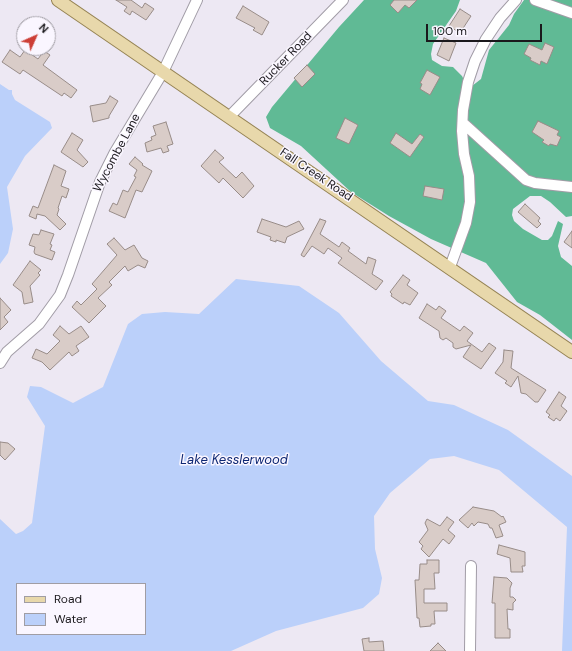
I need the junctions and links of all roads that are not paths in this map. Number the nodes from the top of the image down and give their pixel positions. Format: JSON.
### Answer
{"nodes":[{"id":1,"x":58,"y":0,"type":"edge"},
{"id":2,"x":197,"y":0,"type":"edge"},
{"id":3,"x":343,"y":0,"type":"edge"},
{"id":4,"x":516,"y":0,"type":"edge"},
{"id":5,"x":535,"y":0,"type":"edge"},
{"id":6,"x":572,"y":13,"type":"edge"},
{"id":7,"x":163,"y":72,"type":"junction"},
{"id":8,"x":229,"y":117,"type":"junction"},
{"id":9,"x":463,"y":123,"type":"junction"},
{"id":10,"x":572,"y":187,"type":"edge"},
{"id":11,"x":450,"y":268,"type":"junction"},
{"id":12,"x":572,"y":352,"type":"edge"},
{"id":13,"x":0,"y":363,"type":"edge"},
{"id":14,"x":471,"y":566,"type":"dead end"},
{"id":15,"x":470,"y":651,"type":"edge"}],
"edges":[{"from":1,"to":7,"type":"main road","name":"Fall Creek Road"},
{"from":2,"to":7,"type":"street","name":"Wycombe Lane"},
{"from":3,"to":8,"type":"street","name":"Rucker Road"},
{"from":4,"to":9,"type":"street"},
{"from":5,"to":6,"type":"street"},
{"from":7,"to":8,"type":"main road","name":"Fall Creek Road"},
{"from":7,"to":13,"type":"street","name":"Wycombe Lane"},
{"from":8,"to":11,"type":"main road","name":"Fall Creek Road"},
{"from":9,"to":10,"type":"street"},
{"from":9,"to":11,"type":"street"},
{"from":11,"to":12,"type":"main road","name":"Fall Creek Road"},
{"from":14,"to":15,"type":"street"}]}
